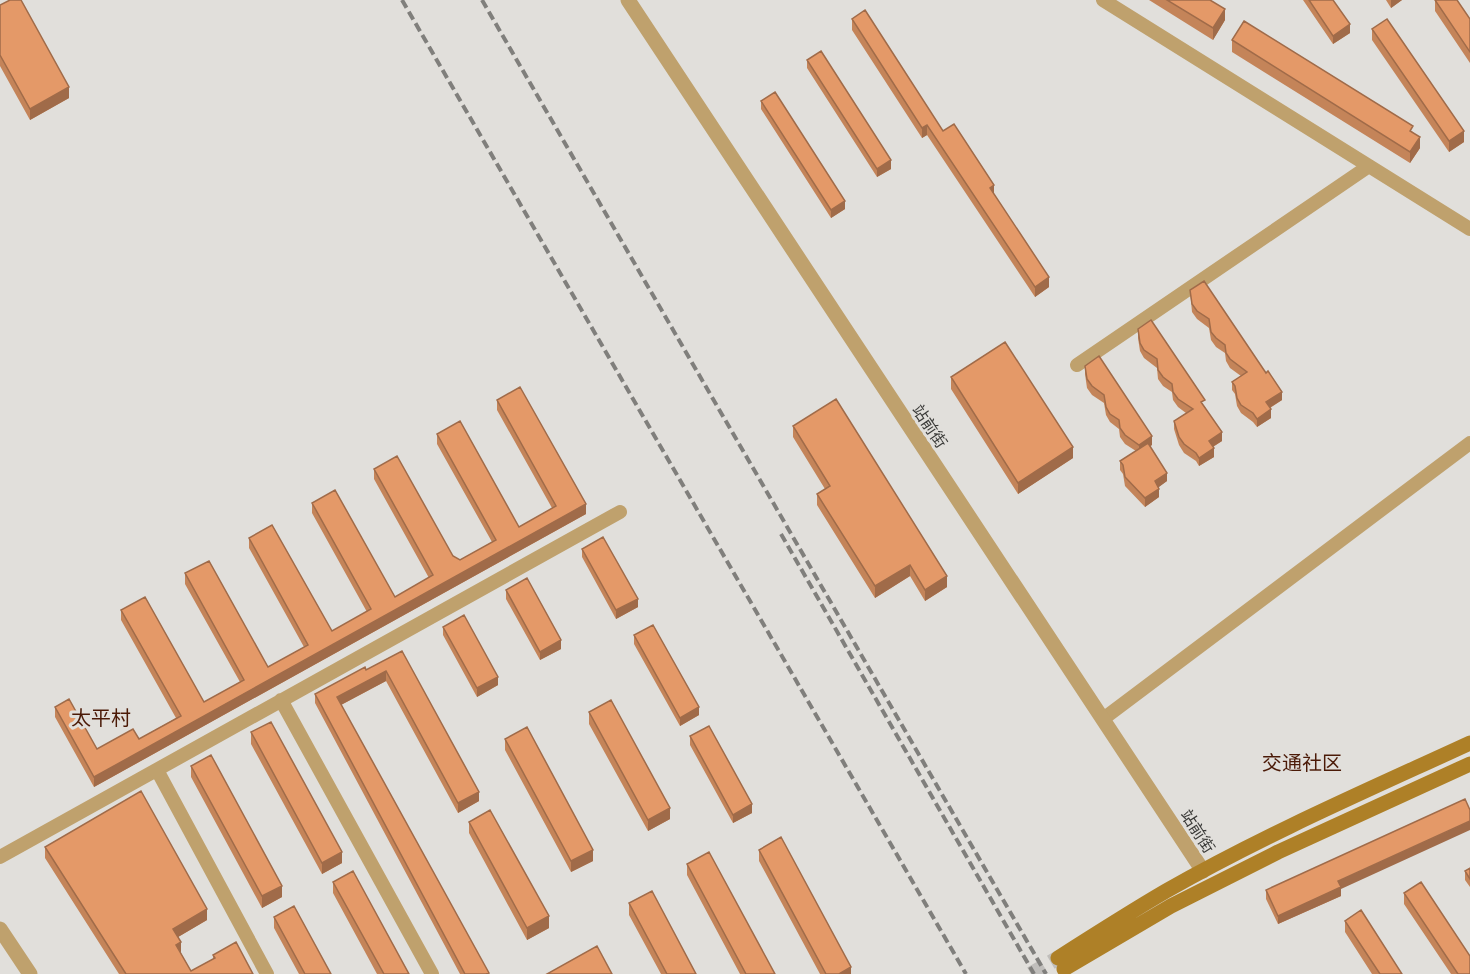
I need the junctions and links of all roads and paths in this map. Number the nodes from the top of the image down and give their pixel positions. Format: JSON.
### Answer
{"nodes":[{"id":1,"x":628,"y":0,"type":"edge"},
{"id":2,"x":1103,"y":0,"type":"edge"},
{"id":3,"x":1369,"y":166,"type":"junction"},
{"id":4,"x":1470,"y":229,"type":"edge"},
{"id":5,"x":1077,"y":365,"type":"dead end"},
{"id":6,"x":1470,"y":443,"type":"edge"},
{"id":7,"x":620,"y":512,"type":"dead end"},
{"id":8,"x":281,"y":700,"type":"junction"},
{"id":9,"x":1103,"y":719,"type":"junction"},
{"id":10,"x":1470,"y":742,"type":"edge"},
{"id":11,"x":1470,"y":764,"type":"edge"},
{"id":12,"x":157,"y":770,"type":"junction"},
{"id":13,"x":0,"y":857,"type":"edge"},
{"id":14,"x":1203,"y":871,"type":"junction"},
{"id":15,"x":0,"y":929,"type":"edge"},
{"id":16,"x":30,"y":974,"type":"edge"},
{"id":17,"x":267,"y":974,"type":"edge"},
{"id":18,"x":432,"y":974,"type":"edge"}],
"edges":[{"from":1,"to":9,"type":"street","name":"站前街"},
{"from":2,"to":3,"type":"street"},
{"from":3,"to":4,"type":"street"},
{"from":3,"to":5,"type":"street"},
{"from":6,"to":9,"type":"street"},
{"from":7,"to":8,"type":"street"},
{"from":8,"to":12,"type":"street"},
{"from":8,"to":18,"type":"street"},
{"from":9,"to":14,"type":"street","name":"站前街"},
{"from":10,"to":14,"type":"main road"},
{"from":11,"to":14,"type":"main road"},
{"from":12,"to":13,"type":"street"},
{"from":12,"to":17,"type":"street"},
{"from":15,"to":16,"type":"street"}]}
